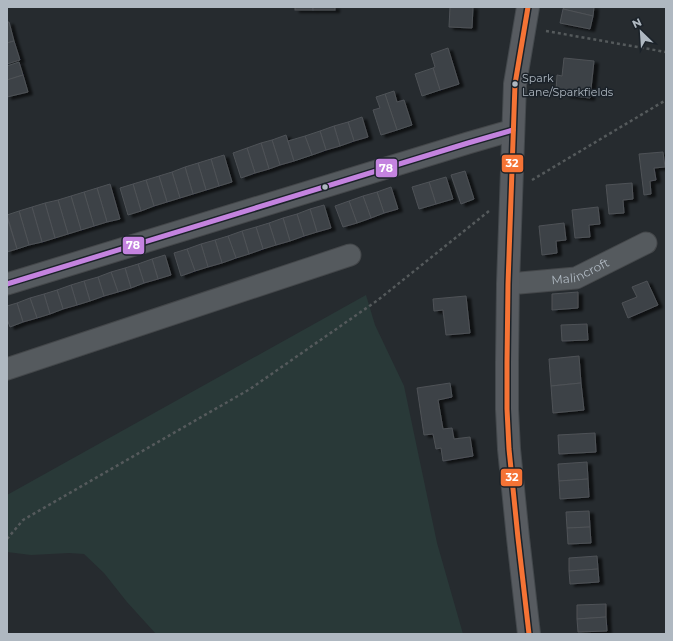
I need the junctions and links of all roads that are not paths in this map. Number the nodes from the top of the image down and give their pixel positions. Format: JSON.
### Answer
{"nodes":[{"id":1,"x":526,"y":17,"type":"edge"},
{"id":2,"x":513,"y":130,"type":"junction"},
{"id":3,"x":646,"y":243,"type":"dead end"},
{"id":4,"x":350,"y":255,"type":"dead end"},
{"id":5,"x":7,"y":284,"type":"edge"},
{"id":6,"x":508,"y":284,"type":"junction"},
{"id":7,"x":7,"y":369,"type":"edge"},
{"id":8,"x":528,"y":634,"type":"edge"}],
"edges":[{"from":1,"to":2,"type":"main road"},
{"from":2,"to":5,"type":"street"},
{"from":2,"to":6,"type":"main road"},
{"from":3,"to":6,"type":"street","name":"Malincroft"},
{"from":4,"to":7,"type":"street"},
{"from":6,"to":8,"type":"main road"}]}
